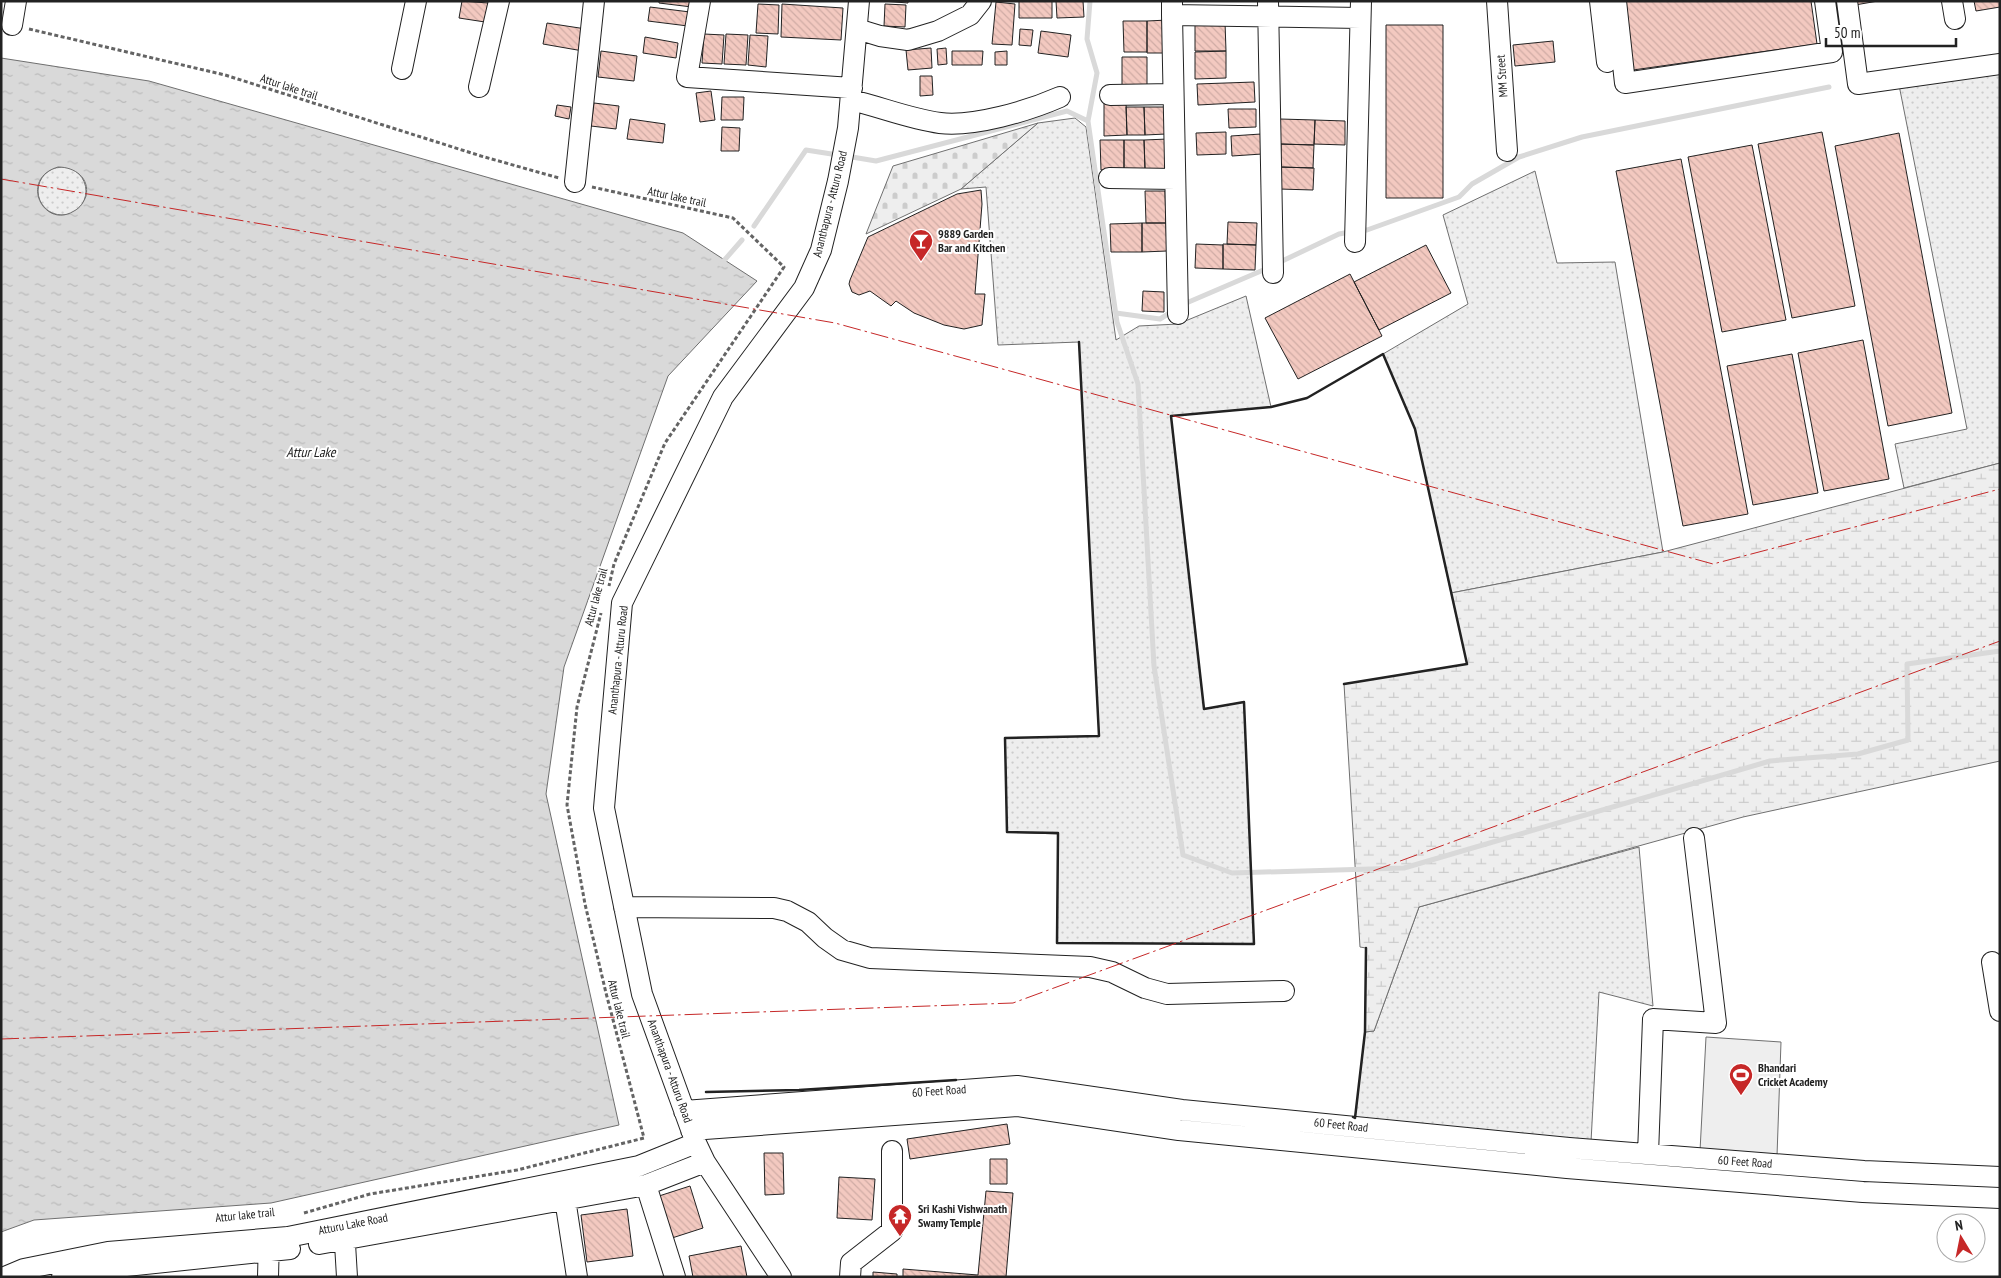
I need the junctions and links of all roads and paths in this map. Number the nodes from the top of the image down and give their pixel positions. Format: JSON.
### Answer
{"nodes":[{"id":1,"x":16,"y":1,"type":"edge"},
{"id":2,"x":416,"y":1,"type":"edge"},
{"id":3,"x":499,"y":1,"type":"edge"},
{"id":4,"x":594,"y":1,"type":"edge"},
{"id":5,"x":700,"y":1,"type":"edge"},
{"id":6,"x":859,"y":1,"type":"edge"},
{"id":7,"x":981,"y":1,"type":"edge"},
{"id":8,"x":1497,"y":1,"type":"edge"},
{"id":9,"x":1600,"y":1,"type":"edge"},
{"id":10,"x":1616,"y":1,"type":"edge"},
{"id":11,"x":1847,"y":4,"type":"edge"},
{"id":12,"x":1826,"y":6,"type":"edge"},
{"id":13,"x":1172,"y":8,"type":"edge"},
{"id":14,"x":1268,"y":9,"type":"edge"},
{"id":15,"x":1361,"y":10,"type":"edge"},
{"id":16,"x":12,"y":25,"type":"joint"},
{"id":17,"x":857,"y":29,"type":"junction"},
{"id":18,"x":1607,"y":62,"type":"dead end"},
{"id":19,"x":2000,"y":64,"type":"edge"},
{"id":20,"x":402,"y":69,"type":"dead end"},
{"id":21,"x":479,"y":87,"type":"dead end"},
{"id":22,"x":851,"y":94,"type":"junction"},
{"id":23,"x":1173,"y":94,"type":"junction"},
{"id":24,"x":1110,"y":95,"type":"dead end"},
{"id":25,"x":1060,"y":98,"type":"dead end"},
{"id":26,"x":1507,"y":151,"type":"dead end"},
{"id":27,"x":1109,"y":178,"type":"dead end"},
{"id":28,"x":1175,"y":179,"type":"junction"},
{"id":29,"x":575,"y":182,"type":"junction"},
{"id":30,"x":1355,"y":242,"type":"dead end"},
{"id":31,"x":1273,"y":273,"type":"dead end"},
{"id":32,"x":1178,"y":314,"type":"dead end"},
{"id":33,"x":607,"y":593,"type":"dead end"},
{"id":34,"x":602,"y":612,"type":"dead end"},
{"id":35,"x":1694,"y":838,"type":"dead end"},
{"id":36,"x":624,"y":907,"type":"junction"},
{"id":37,"x":1992,"y":962,"type":"dead end"},
{"id":38,"x":1284,"y":991,"type":"dead end"},
{"id":39,"x":2000,"y":1011,"type":"edge"},
{"id":40,"x":684,"y":1111,"type":"junction"},
{"id":41,"x":693,"y":1137,"type":"junction"},
{"id":42,"x":892,"y":1151,"type":"dead end"},
{"id":43,"x":1648,"y":1154,"type":"junction"},
{"id":44,"x":705,"y":1162,"type":"junction"},
{"id":45,"x":2000,"y":1177,"type":"edge"},
{"id":46,"x":646,"y":1184,"type":"junction"},
{"id":47,"x":2000,"y":1198,"type":"edge"},
{"id":48,"x":565,"y":1199,"type":"junction"},
{"id":49,"x":304,"y":1213,"type":"dead end"},
{"id":50,"x":345,"y":1232,"type":"junction"},
{"id":51,"x":269,"y":1245,"type":"junction"},
{"id":52,"x":174,"y":1261,"type":"edge"},
{"id":53,"x":107,"y":1266,"type":"edge"},
{"id":54,"x":24,"y":1273,"type":"edge"},
{"id":55,"x":5,"y":1277,"type":"edge"},
{"id":56,"x":62,"y":1277,"type":"edge"},
{"id":57,"x":268,"y":1277,"type":"edge"},
{"id":58,"x":347,"y":1277,"type":"edge"},
{"id":59,"x":577,"y":1277,"type":"edge"},
{"id":60,"x":676,"y":1277,"type":"edge"},
{"id":61,"x":781,"y":1277,"type":"edge"},
{"id":62,"x":850,"y":1277,"type":"edge"}],
"edges":[{"from":1,"to":16,"type":"street"},
{"from":2,"to":20,"type":"street"},
{"from":3,"to":21,"type":"street"},
{"from":4,"to":29,"type":"street"},
{"from":5,"to":22,"type":"street"},
{"from":6,"to":17,"type":"street","name":"Ananthapura - Atturu Road"},
{"from":7,"to":17,"type":"street"},
{"from":8,"to":26,"type":"street","name":"MM Street"},
{"from":9,"to":18,"type":"street"},
{"from":10,"to":12,"type":"street"},
{"from":11,"to":12,"type":"street"},
{"from":11,"to":19,"type":"street"},
{"from":13,"to":14,"type":"street"},
{"from":13,"to":23,"type":"street"},
{"from":14,"to":15,"type":"street"},
{"from":14,"to":31,"type":"street"},
{"from":15,"to":30,"type":"street"},
{"from":16,"to":29,"type":"path","name":"Attur lake trail"},
{"from":17,"to":22,"type":"street","name":"Ananthapura - Atturu Road"},
{"from":22,"to":25,"type":"street"},
{"from":22,"to":36,"type":"street","name":"Ananthapura - Atturu Road"},
{"from":23,"to":24,"type":"street"},
{"from":23,"to":28,"type":"street"},
{"from":27,"to":28,"type":"street"},
{"from":28,"to":32,"type":"street"},
{"from":29,"to":33,"type":"path","name":"Attur lake trail"},
{"from":34,"to":49,"type":"path","name":"Attur lake trail"},
{"from":35,"to":43,"type":"street"},
{"from":36,"to":38,"type":"street"},
{"from":36,"to":40,"type":"street","name":"Ananthapura - Atturu Road"},
{"from":37,"to":39,"type":"street"},
{"from":40,"to":41,"type":"street","name":"Ananthapura - Atturu Road"},
{"from":40,"to":43,"type":"street","name":"60 Feet Road"},
{"from":41,"to":44,"type":"street","name":"Ananthapura - Atturu Road"},
{"from":41,"to":47,"type":"street","name":"60 Feet Road"},
{"from":41,"to":50,"type":"street","name":"Atturu Lake Road"},
{"from":42,"to":62,"type":"street"},
{"from":43,"to":45,"type":"street","name":"60 Feet Road"},
{"from":44,"to":46,"type":"street","name":"Atturu Lake Road"},
{"from":44,"to":61,"type":"street","name":"Ananthapura - Atturu Road"},
{"from":46,"to":48,"type":"street","name":"Atturu Lake Road"},
{"from":46,"to":60,"type":"street"},
{"from":48,"to":50,"type":"street","name":"Atturu Lake Road"},
{"from":48,"to":59,"type":"street"},
{"from":50,"to":51,"type":"street","name":"Atturu Lake Road"},
{"from":50,"to":58,"type":"street"},
{"from":51,"to":52,"type":"street","name":"Atturu Lake Road"},
{"from":51,"to":57,"type":"street"},
{"from":52,"to":53,"type":"street","name":"Atturu Lake Road"},
{"from":53,"to":54,"type":"street","name":"Atturu Lake Road"},
{"from":53,"to":56,"type":"street","name":"Atturu Lake Road"},
{"from":54,"to":55,"type":"street","name":"Atturu Lake Road"}]}
